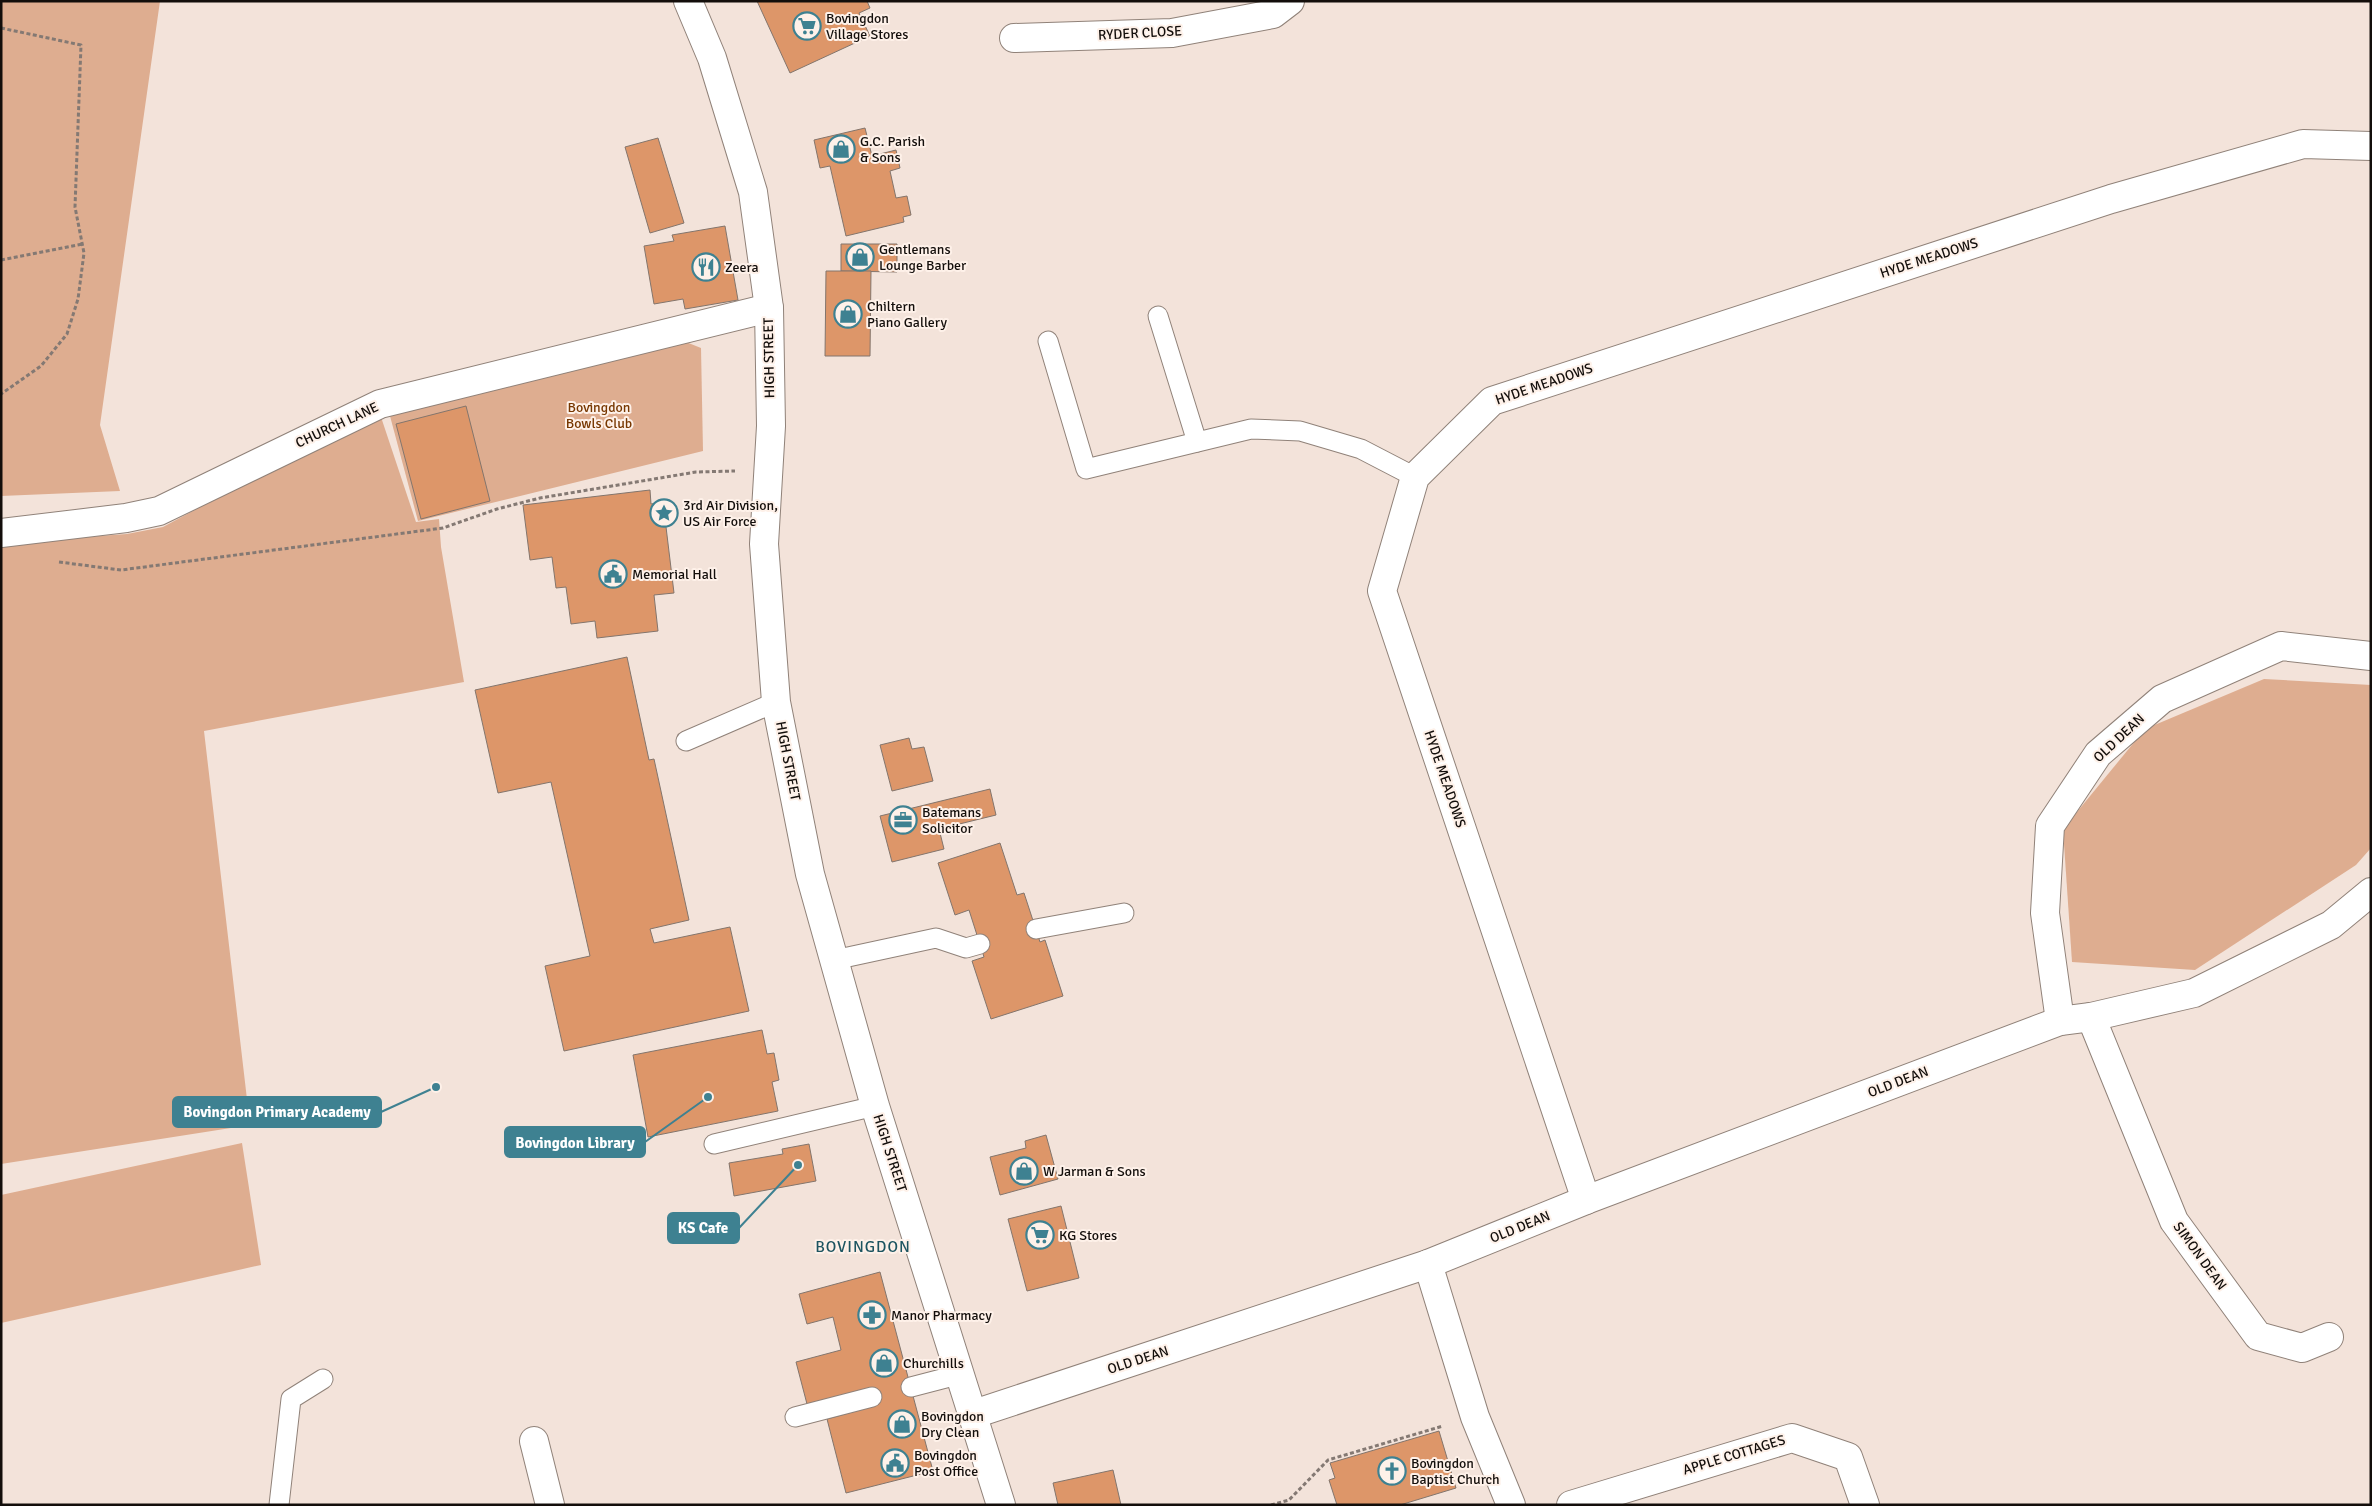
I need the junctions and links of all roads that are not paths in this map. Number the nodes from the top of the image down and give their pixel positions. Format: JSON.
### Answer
{"nodes":[{"id":1,"x":688,"y":1,"type":"edge"},
{"id":2,"x":1290,"y":1,"type":"edge"},
{"id":3,"x":1014,"y":38,"type":"dead end"},
{"id":4,"x":2371,"y":146,"type":"edge"},
{"id":5,"x":768,"y":308,"type":"junction"},
{"id":6,"x":1158,"y":316,"type":"dead end"},
{"id":7,"x":1048,"y":341,"type":"dead end"},
{"id":8,"x":1197,"y":442,"type":"junction"},
{"id":9,"x":1415,"y":477,"type":"junction"},
{"id":10,"x":1,"y":533,"type":"edge"},
{"id":11,"x":2371,"y":656,"type":"edge"},
{"id":12,"x":776,"y":702,"type":"junction"},
{"id":13,"x":686,"y":741,"type":"dead end"},
{"id":14,"x":2371,"y":892,"type":"edge"},
{"id":15,"x":1124,"y":913,"type":"dead end"},
{"id":16,"x":1036,"y":929,"type":"dead end"},
{"id":17,"x":980,"y":944,"type":"dead end"},
{"id":18,"x":834,"y":960,"type":"junction"},
{"id":19,"x":2092,"y":1017,"type":"junction"},
{"id":20,"x":2060,"y":1021,"type":"junction"},
{"id":21,"x":875,"y":1106,"type":"junction"},
{"id":22,"x":714,"y":1144,"type":"dead end"},
{"id":23,"x":1586,"y":1200,"type":"junction"},
{"id":24,"x":1428,"y":1264,"type":"junction"},
{"id":25,"x":2329,"y":1337,"type":"dead end"},
{"id":26,"x":961,"y":1374,"type":"junction"},
{"id":27,"x":323,"y":1380,"type":"dead end"},
{"id":28,"x":911,"y":1387,"type":"dead end"},
{"id":29,"x":872,"y":1397,"type":"dead end"},
{"id":30,"x":974,"y":1414,"type":"junction"},
{"id":31,"x":796,"y":1417,"type":"dead end"},
{"id":32,"x":534,"y":1441,"type":"dead end"},
{"id":33,"x":279,"y":1505,"type":"edge"},
{"id":34,"x":550,"y":1505,"type":"edge"},
{"id":35,"x":1002,"y":1505,"type":"edge"},
{"id":36,"x":1511,"y":1505,"type":"edge"},
{"id":37,"x":1571,"y":1505,"type":"edge"},
{"id":38,"x":1865,"y":1505,"type":"edge"}],
"edges":[{"from":1,"to":5,"type":"street","name":"HIGH STREET"},
{"from":2,"to":3,"type":"street","name":"RYDER CLOSE"},
{"from":4,"to":9,"type":"street","name":"HYDE MEADOWS"},
{"from":5,"to":10,"type":"street","name":"CHURCH LANE"},
{"from":5,"to":12,"type":"street","name":"HIGH STREET"},
{"from":6,"to":8,"type":"lane"},
{"from":7,"to":8,"type":"lane"},
{"from":8,"to":9,"type":"lane"},
{"from":9,"to":23,"type":"street","name":"HYDE MEADOWS"},
{"from":11,"to":20,"type":"street","name":"OLD DEAN"},
{"from":12,"to":13,"type":"lane"},
{"from":12,"to":18,"type":"street","name":"HIGH STREET"},
{"from":14,"to":19,"type":"street","name":"OLD DEAN"},
{"from":15,"to":16,"type":"lane"},
{"from":17,"to":18,"type":"lane"},
{"from":18,"to":21,"type":"street","name":"HIGH STREET"},
{"from":19,"to":20,"type":"street","name":"OLD DEAN"},
{"from":19,"to":25,"type":"street","name":"SIMON DEAN"},
{"from":20,"to":23,"type":"street","name":"OLD DEAN"},
{"from":21,"to":22,"type":"lane"},
{"from":21,"to":26,"type":"street","name":"HIGH STREET"},
{"from":23,"to":24,"type":"street","name":"OLD DEAN"},
{"from":24,"to":30,"type":"street","name":"OLD DEAN"},
{"from":24,"to":36,"type":"street"},
{"from":26,"to":28,"type":"lane"},
{"from":26,"to":30,"type":"street","name":"HIGH STREET"},
{"from":27,"to":33,"type":"lane"},
{"from":29,"to":31,"type":"lane"},
{"from":30,"to":35,"type":"street","name":"HIGH STREET"},
{"from":32,"to":34,"type":"street"},
{"from":37,"to":38,"type":"street","name":"APPLE COTTAGES"}]}
